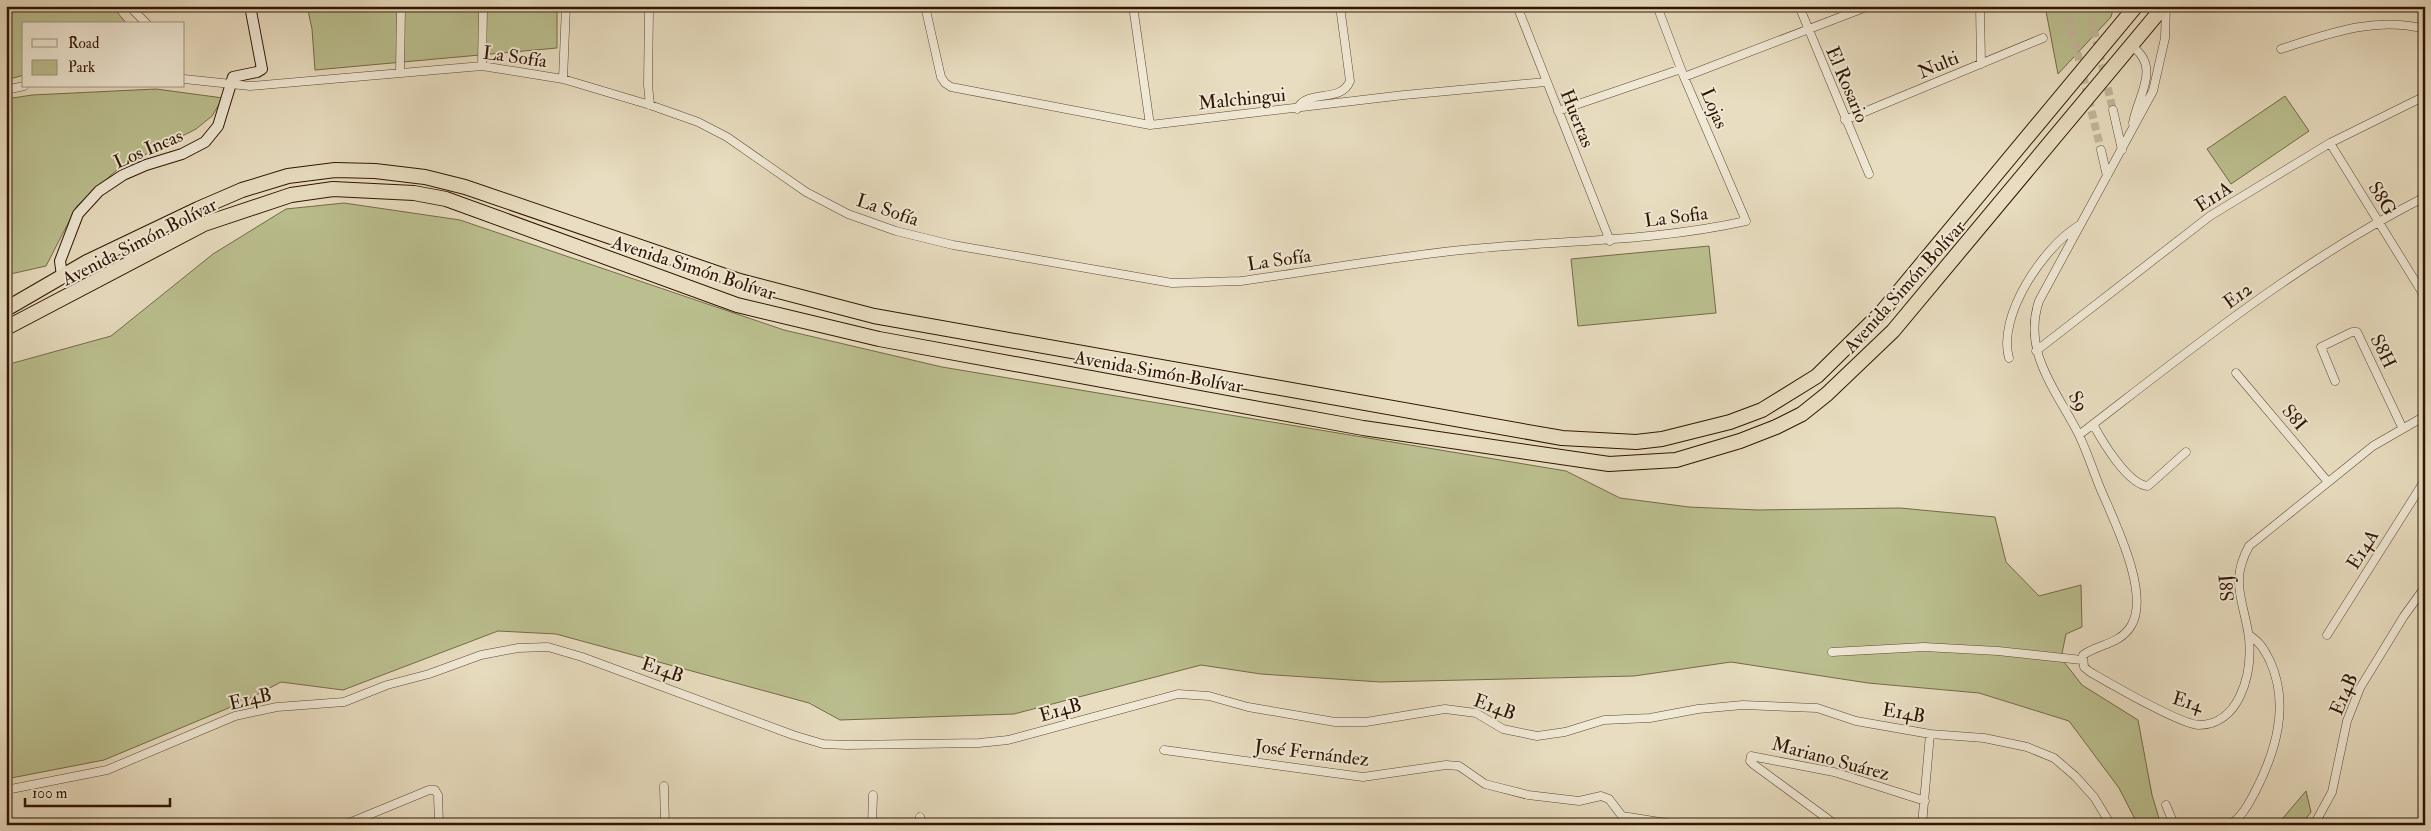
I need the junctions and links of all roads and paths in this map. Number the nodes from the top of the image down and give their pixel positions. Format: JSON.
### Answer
{"nodes":[{"id":1,"x":129,"y":6,"type":"edge"},
{"id":2,"x":250,"y":6,"type":"edge"},
{"id":3,"x":401,"y":6,"type":"edge"},
{"id":4,"x":483,"y":6,"type":"edge"},
{"id":5,"x":566,"y":6,"type":"edge"},
{"id":6,"x":924,"y":6,"type":"edge"},
{"id":7,"x":1133,"y":6,"type":"edge"},
{"id":8,"x":1340,"y":6,"type":"edge"},
{"id":9,"x":1517,"y":6,"type":"edge"},
{"id":10,"x":1657,"y":6,"type":"edge"},
{"id":11,"x":1799,"y":6,"type":"edge"},
{"id":12,"x":1869,"y":6,"type":"edge"},
{"id":13,"x":1980,"y":6,"type":"edge"},
{"id":14,"x":2165,"y":6,"type":"edge"},
{"id":15,"x":648,"y":9,"type":"dead end"},
{"id":16,"x":2130,"y":9,"type":"edge"},
{"id":17,"x":145,"y":22,"type":"edge"},
{"id":18,"x":2425,"y":29,"type":"edge"},
{"id":19,"x":1808,"y":31,"type":"junction"},
{"id":20,"x":2043,"y":38,"type":"dead end"},
{"id":21,"x":2130,"y":45,"type":"junction"},
{"id":22,"x":2281,"y":49,"type":"dead end"},
{"id":23,"x":1981,"y":64,"type":"junction"},
{"id":24,"x":482,"y":66,"type":"junction"},
{"id":25,"x":400,"y":72,"type":"junction"},
{"id":26,"x":1682,"y":73,"type":"junction"},
{"id":27,"x":185,"y":78,"type":"edge"},
{"id":28,"x":564,"y":79,"type":"junction"},
{"id":29,"x":1546,"y":82,"type":"junction"},
{"id":30,"x":231,"y":85,"type":"junction"},
{"id":31,"x":22,"y":86,"type":"edge"},
{"id":32,"x":6,"y":90,"type":"edge"},
{"id":33,"x":2425,"y":96,"type":"edge"},
{"id":34,"x":650,"y":105,"type":"junction"},
{"id":35,"x":1297,"y":109,"type":"junction"},
{"id":36,"x":2113,"y":110,"type":"tunnel mouth"},
{"id":37,"x":1558,"y":111,"type":"junction"},
{"id":38,"x":1845,"y":120,"type":"junction"},
{"id":39,"x":1150,"y":125,"type":"junction"},
{"id":40,"x":2132,"y":130,"type":"junction"},
{"id":41,"x":2330,"y":143,"type":"junction"},
{"id":42,"x":2101,"y":150,"type":"tunnel mouth"},
{"id":43,"x":2122,"y":150,"type":"junction"},
{"id":44,"x":1869,"y":174,"type":"dead end"},
{"id":45,"x":2108,"y":176,"type":"junction"},
{"id":46,"x":2425,"y":197,"type":"edge"},
{"id":47,"x":1746,"y":221,"type":"joint"},
{"id":48,"x":2378,"y":221,"type":"junction"},
{"id":49,"x":2080,"y":225,"type":"junction"},
{"id":50,"x":1610,"y":241,"type":"junction"},
{"id":51,"x":62,"y":276,"type":"junction"},
{"id":52,"x":2425,"y":297,"type":"edge"},
{"id":53,"x":6,"y":308,"type":"edge"},
{"id":54,"x":6,"y":328,"type":"edge"},
{"id":55,"x":2036,"y":351,"type":"junction"},
{"id":56,"x":2009,"y":358,"type":"dead end"},
{"id":57,"x":2236,"y":373,"type":"dead end"},
{"id":58,"x":2335,"y":381,"type":"dead end"},
{"id":59,"x":2425,"y":416,"type":"edge"},
{"id":60,"x":2093,"y":424,"type":"junction"},
{"id":61,"x":2402,"y":427,"type":"junction"},
{"id":62,"x":2079,"y":435,"type":"junction"},
{"id":63,"x":2186,"y":452,"type":"dead end"},
{"id":64,"x":2425,"y":480,"type":"edge"},
{"id":65,"x":2328,"y":482,"type":"junction"},
{"id":66,"x":2425,"y":587,"type":"edge"},
{"id":67,"x":2249,"y":635,"type":"junction"},
{"id":68,"x":2327,"y":635,"type":"dead end"},
{"id":69,"x":1832,"y":652,"type":"dead end"},
{"id":70,"x":2082,"y":660,"type":"junction"},
{"id":71,"x":1930,"y":734,"type":"junction"},
{"id":72,"x":1164,"y":750,"type":"dead end"},
{"id":73,"x":664,"y":786,"type":"dead end"},
{"id":74,"x":6,"y":790,"type":"edge"},
{"id":75,"x":874,"y":795,"type":"dead end"},
{"id":76,"x":1925,"y":801,"type":"junction"},
{"id":77,"x":2166,"y":805,"type":"dead end"},
{"id":78,"x":344,"y":825,"type":"edge"},
{"id":79,"x":439,"y":825,"type":"edge"},
{"id":80,"x":665,"y":825,"type":"edge"},
{"id":81,"x":872,"y":825,"type":"edge"},
{"id":82,"x":1679,"y":825,"type":"edge"},
{"id":83,"x":1836,"y":825,"type":"edge"},
{"id":84,"x":1922,"y":825,"type":"edge"},
{"id":85,"x":2111,"y":825,"type":"edge"},
{"id":86,"x":2176,"y":825,"type":"edge"},
{"id":87,"x":2230,"y":825,"type":"edge"},
{"id":88,"x":2314,"y":825,"type":"edge"}],
"edges":[{"from":1,"to":17,"type":"street"},
{"from":2,"to":30,"type":"street"},
{"from":3,"to":25,"type":"street"},
{"from":4,"to":24,"type":"street"},
{"from":5,"to":28,"type":"street"},
{"from":6,"to":39,"type":"street","name":"Malchingui"},
{"from":7,"to":39,"type":"street"},
{"from":8,"to":35,"type":"street"},
{"from":9,"to":29,"type":"street","name":"Huertas"},
{"from":10,"to":26,"type":"street","name":"Lojas"},
{"from":11,"to":19,"type":"street","name":"El Rosario"},
{"from":12,"to":19,"type":"street"},
{"from":13,"to":23,"type":"street"},
{"from":14,"to":21,"type":"highway","name":"Avenida Simón Bolívar"},
{"from":14,"to":40,"type":"street","name":"S9"},
{"from":15,"to":34,"type":"street"},
{"from":16,"to":51,"type":"highway","name":"Avenida Simón Bolívar"},
{"from":18,"to":22,"type":"street"},
{"from":19,"to":26,"type":"street"},
{"from":19,"to":38,"type":"street","name":"El Rosario"},
{"from":20,"to":23,"type":"street","name":"Nulti"},
{"from":21,"to":40,"type":"street","name":"S9"},
{"from":21,"to":54,"type":"highway","name":"Avenida Simón Bolívar"},
{"from":23,"to":38,"type":"street","name":"Nulti"},
{"from":24,"to":25,"type":"street","name":"La Sofía"},
{"from":24,"to":28,"type":"street","name":"La Sofía"},
{"from":25,"to":30,"type":"street","name":"La Sofía"},
{"from":26,"to":37,"type":"street"},
{"from":26,"to":47,"type":"street","name":"Lojas"},
{"from":27,"to":30,"type":"street","name":"La Sofía"},
{"from":28,"to":34,"type":"street","name":"La Sofía"},
{"from":29,"to":35,"type":"street","name":"Malchingui"},
{"from":29,"to":37,"type":"street","name":"Huertas"},
{"from":30,"to":51,"type":"street","name":"Los Incas"},
{"from":31,"to":32,"type":"street"},
{"from":33,"to":41,"type":"street","name":"E11A"},
{"from":34,"to":50,"type":"street","name":"La Sofía"},
{"from":35,"to":39,"type":"street","name":"Malchingui"},
{"from":36,"to":43,"type":"street"},
{"from":37,"to":50,"type":"street","name":"Huertas"},
{"from":38,"to":44,"type":"street","name":"El Rosario"},
{"from":40,"to":43,"type":"street","name":"S9"},
{"from":41,"to":48,"type":"street","name":"S8G"},
{"from":41,"to":55,"type":"street","name":"E11A"},
{"from":42,"to":45,"type":"street"},
{"from":43,"to":45,"type":"street","name":"S9"},
{"from":45,"to":49,"type":"street","name":"S9"},
{"from":46,"to":48,"type":"street","name":"E12"},
{"from":47,"to":50,"type":"street","name":"La Sofia"},
{"from":48,"to":52,"type":"street","name":"S8G"},
{"from":48,"to":60,"type":"street","name":"E12"},
{"from":49,"to":55,"type":"street","name":"S9"},
{"from":49,"to":56,"type":"street"},
{"from":51,"to":53,"type":"highway","name":"Avenida Simón Bolívar"},
{"from":55,"to":62,"type":"street","name":"S9"},
{"from":57,"to":65,"type":"street","name":"S8I"},
{"from":58,"to":61,"type":"street","name":"S8H"},
{"from":59,"to":61,"type":"street","name":"S8J"},
{"from":60,"to":62,"type":"street","name":"E12"},
{"from":60,"to":63,"type":"street"},
{"from":61,"to":65,"type":"street","name":"S8J"},
{"from":62,"to":70,"type":"street","name":"S9"},
{"from":64,"to":68,"type":"street","name":"E14A"},
{"from":65,"to":67,"type":"street","name":"S8J"},
{"from":66,"to":88,"type":"street","name":"E14B"},
{"from":67,"to":70,"type":"street","name":"E14"},
{"from":67,"to":87,"type":"street"},
{"from":69,"to":70,"type":"street"},
{"from":71,"to":74,"type":"street","name":"E14B"},
{"from":71,"to":76,"type":"street"},
{"from":71,"to":85,"type":"street","name":"E14B"},
{"from":72,"to":82,"type":"street","name":"José Fernández"},
{"from":73,"to":80,"type":"street"},
{"from":75,"to":81,"type":"street"},
{"from":76,"to":83,"type":"street","name":"Mariano Suárez"},
{"from":76,"to":84,"type":"street"},
{"from":77,"to":86,"type":"street"},
{"from":78,"to":79,"type":"street"}]}
